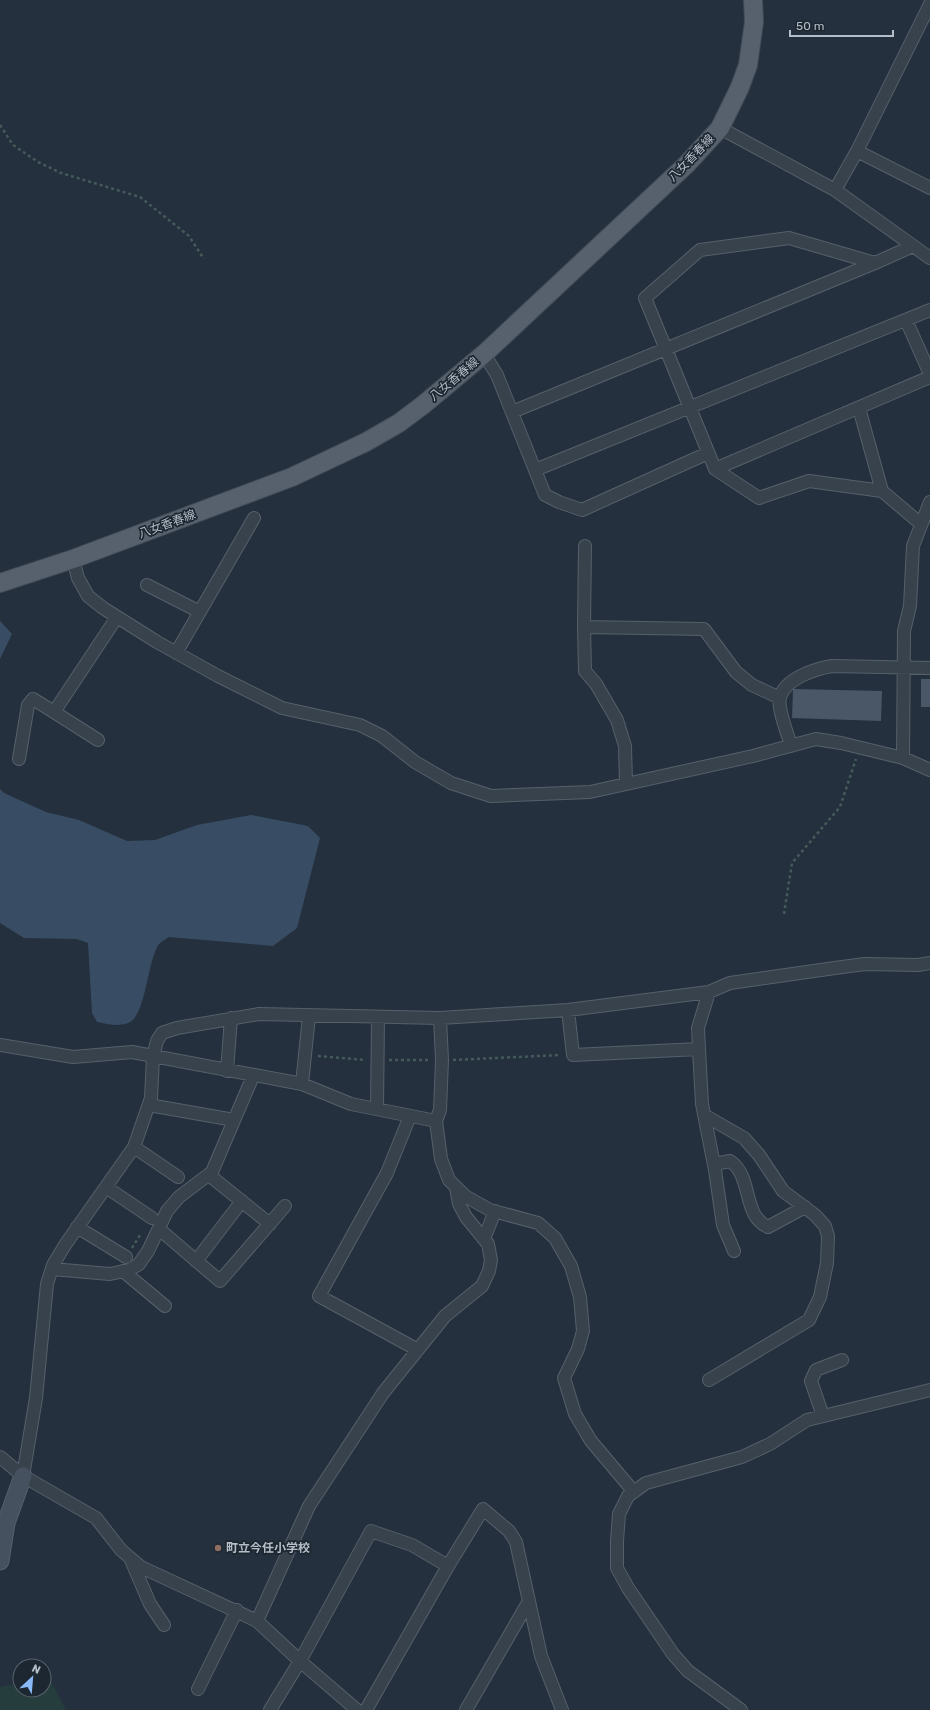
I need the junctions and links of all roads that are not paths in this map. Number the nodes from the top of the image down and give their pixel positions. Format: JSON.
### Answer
{"nodes":[{"id":1,"x":753,"y":0,"type":"edge"},
{"id":2,"x":930,"y":4,"type":"edge"},
{"id":3,"x":720,"y":128,"type":"junction"},
{"id":4,"x":857,"y":151,"type":"junction"},
{"id":5,"x":930,"y":187,"type":"edge"},
{"id":6,"x":835,"y":190,"type":"junction"},
{"id":7,"x":913,"y":246,"type":"junction"},
{"id":8,"x":930,"y":258,"type":"edge"},
{"id":9,"x":875,"y":263,"type":"junction"},
{"id":10,"x":930,"y":310,"type":"edge"},
{"id":11,"x":906,"y":320,"type":"junction"},
{"id":12,"x":667,"y":349,"type":"junction"},
{"id":13,"x":484,"y":354,"type":"junction"},
{"id":14,"x":930,"y":374,"type":"edge"},
{"id":15,"x":930,"y":377,"type":"edge"},
{"id":16,"x":690,"y":407,"type":"junction"},
{"id":17,"x":859,"y":408,"type":"junction"},
{"id":18,"x":512,"y":412,"type":"junction"},
{"id":19,"x":708,"y":453,"type":"junction"},
{"id":20,"x":715,"y":469,"type":"junction"},
{"id":21,"x":535,"y":470,"type":"junction"},
{"id":22,"x":882,"y":491,"type":"junction"},
{"id":23,"x":930,"y":502,"type":"edge"},
{"id":24,"x":254,"y":518,"type":"dead end"},
{"id":25,"x":921,"y":524,"type":"junction"},
{"id":26,"x":585,"y":546,"type":"dead end"},
{"id":27,"x":73,"y":559,"type":"junction"},
{"id":28,"x":0,"y":583,"type":"edge"},
{"id":29,"x":147,"y":585,"type":"dead end"},
{"id":30,"x":200,"y":612,"type":"junction"},
{"id":31,"x":117,"y":618,"type":"junction"},
{"id":32,"x":584,"y":626,"type":"junction"},
{"id":33,"x":176,"y":653,"type":"junction"},
{"id":34,"x":903,"y":667,"type":"junction"},
{"id":35,"x":930,"y":668,"type":"edge"},
{"id":36,"x":780,"y":698,"type":"junction"},
{"id":37,"x":54,"y":712,"type":"junction"},
{"id":38,"x":98,"y":740,"type":"dead end"},
{"id":39,"x":791,"y":746,"type":"junction"},
{"id":40,"x":903,"y":758,"type":"junction"},
{"id":41,"x":19,"y":759,"type":"dead end"},
{"id":42,"x":930,"y":770,"type":"edge"},
{"id":43,"x":626,"y":783,"type":"junction"},
{"id":44,"x":930,"y":963,"type":"edge"},
{"id":45,"x":709,"y":992,"type":"junction"},
{"id":46,"x":568,"y":1010,"type":"junction"},
{"id":47,"x":309,"y":1016,"type":"junction"},
{"id":48,"x":378,"y":1017,"type":"junction"},
{"id":49,"x":231,"y":1018,"type":"junction"},
{"id":50,"x":440,"y":1018,"type":"junction"},
{"id":51,"x":0,"y":1044,"type":"edge"},
{"id":52,"x":698,"y":1049,"type":"junction"},
{"id":53,"x":154,"y":1057,"type":"junction"},
{"id":54,"x":227,"y":1071,"type":"junction"},
{"id":55,"x":253,"y":1076,"type":"junction"},
{"id":56,"x":302,"y":1084,"type":"junction"},
{"id":57,"x":149,"y":1105,"type":"junction"},
{"id":58,"x":377,"y":1109,"type":"junction"},
{"id":59,"x":704,"y":1115,"type":"junction"},
{"id":60,"x":410,"y":1116,"type":"junction"},
{"id":61,"x":234,"y":1120,"type":"junction"},
{"id":62,"x":436,"y":1121,"type":"junction"},
{"id":63,"x":134,"y":1148,"type":"junction"},
{"id":64,"x":714,"y":1164,"type":"junction"},
{"id":65,"x":209,"y":1175,"type":"junction"},
{"id":66,"x":178,"y":1177,"type":"dead end"},
{"id":67,"x":106,"y":1187,"type":"junction"},
{"id":68,"x":456,"y":1188,"type":"junction"},
{"id":69,"x":242,"y":1201,"type":"junction"},
{"id":70,"x":285,"y":1206,"type":"dead end"},
{"id":71,"x":805,"y":1207,"type":"junction"},
{"id":72,"x":494,"y":1211,"type":"junction"},
{"id":73,"x":152,"y":1218,"type":"dead end"},
{"id":74,"x":270,"y":1224,"type":"junction"},
{"id":75,"x":77,"y":1227,"type":"junction"},
{"id":76,"x":159,"y":1229,"type":"junction"},
{"id":77,"x":484,"y":1239,"type":"junction"},
{"id":78,"x":734,"y":1251,"type":"dead end"},
{"id":79,"x":126,"y":1257,"type":"dead end"},
{"id":80,"x":196,"y":1261,"type":"junction"},
{"id":81,"x":52,"y":1269,"type":"junction"},
{"id":82,"x":123,"y":1271,"type":"junction"},
{"id":83,"x":164,"y":1306,"type":"dead end"},
{"id":84,"x":418,"y":1350,"type":"junction"},
{"id":85,"x":842,"y":1360,"type":"dead end"},
{"id":86,"x":709,"y":1380,"type":"dead end"},
{"id":87,"x":930,"y":1390,"type":"edge"},
{"id":88,"x":823,"y":1416,"type":"junction"},
{"id":89,"x":0,"y":1457,"type":"edge"},
{"id":90,"x":23,"y":1476,"type":"junction"},
{"id":91,"x":634,"y":1492,"type":"junction"},
{"id":92,"x":130,"y":1559,"type":"junction"},
{"id":93,"x":0,"y":1561,"type":"edge"},
{"id":94,"x":448,"y":1566,"type":"junction"},
{"id":95,"x":529,"y":1602,"type":"junction"},
{"id":96,"x":237,"y":1610,"type":"junction"},
{"id":97,"x":257,"y":1621,"type":"junction"},
{"id":98,"x":164,"y":1625,"type":"dead end"},
{"id":99,"x":300,"y":1661,"type":"junction"},
{"id":100,"x":198,"y":1689,"type":"dead end"},
{"id":101,"x":270,"y":1710,"type":"edge"},
{"id":102,"x":357,"y":1710,"type":"edge"},
{"id":103,"x":366,"y":1710,"type":"edge"},
{"id":104,"x":466,"y":1710,"type":"edge"},
{"id":105,"x":562,"y":1710,"type":"edge"},
{"id":106,"x":741,"y":1710,"type":"edge"}],
"edges":[{"from":1,"to":3,"type":"main road","name":"八女香春線"},
{"from":2,"to":4,"type":"street"},
{"from":3,"to":6,"type":"street"},
{"from":3,"to":13,"type":"main road","name":"八女香春線"},
{"from":4,"to":5,"type":"street"},
{"from":4,"to":6,"type":"street"},
{"from":6,"to":7,"type":"street"},
{"from":7,"to":8,"type":"street"},
{"from":7,"to":9,"type":"street"},
{"from":9,"to":12,"type":"street"},
{"from":9,"to":12,"type":"street"},
{"from":10,"to":11,"type":"street"},
{"from":11,"to":14,"type":"street"},
{"from":11,"to":16,"type":"street"},
{"from":12,"to":16,"type":"street"},
{"from":12,"to":18,"type":"street"},
{"from":13,"to":18,"type":"street"},
{"from":13,"to":27,"type":"main road","name":"八女香春線"},
{"from":15,"to":17,"type":"street"},
{"from":16,"to":19,"type":"street"},
{"from":16,"to":21,"type":"street"},
{"from":17,"to":20,"type":"street"},
{"from":17,"to":22,"type":"street"},
{"from":18,"to":21,"type":"street"},
{"from":19,"to":20,"type":"street"},
{"from":19,"to":21,"type":"street"},
{"from":20,"to":22,"type":"street"},
{"from":22,"to":25,"type":"street"},
{"from":23,"to":25,"type":"street"},
{"from":24,"to":30,"type":"street"},
{"from":25,"to":34,"type":"street"},
{"from":26,"to":32,"type":"street"},
{"from":27,"to":28,"type":"main road","name":"八女香春線"},
{"from":27,"to":31,"type":"street"},
{"from":29,"to":30,"type":"street"},
{"from":30,"to":33,"type":"street"},
{"from":31,"to":33,"type":"street"},
{"from":31,"to":37,"type":"street"},
{"from":32,"to":36,"type":"street"},
{"from":32,"to":43,"type":"street"},
{"from":33,"to":43,"type":"street"},
{"from":34,"to":35,"type":"street"},
{"from":34,"to":36,"type":"street"},
{"from":34,"to":40,"type":"street"},
{"from":36,"to":39,"type":"street"},
{"from":37,"to":38,"type":"street"},
{"from":37,"to":41,"type":"street"},
{"from":39,"to":40,"type":"street"},
{"from":39,"to":43,"type":"street"},
{"from":40,"to":42,"type":"street"},
{"from":44,"to":45,"type":"street"},
{"from":45,"to":46,"type":"street"},
{"from":45,"to":52,"type":"street"},
{"from":46,"to":50,"type":"street"},
{"from":46,"to":52,"type":"street"},
{"from":47,"to":48,"type":"street"},
{"from":47,"to":49,"type":"street"},
{"from":47,"to":56,"type":"street"},
{"from":48,"to":50,"type":"street"},
{"from":48,"to":58,"type":"street"},
{"from":49,"to":53,"type":"street"},
{"from":49,"to":54,"type":"street"},
{"from":50,"to":62,"type":"street"},
{"from":51,"to":53,"type":"street"},
{"from":52,"to":59,"type":"street"},
{"from":53,"to":54,"type":"street"},
{"from":53,"to":57,"type":"street"},
{"from":54,"to":55,"type":"street"},
{"from":55,"to":56,"type":"street"},
{"from":55,"to":61,"type":"street"},
{"from":56,"to":58,"type":"street"},
{"from":57,"to":61,"type":"street"},
{"from":57,"to":63,"type":"street"},
{"from":58,"to":60,"type":"street"},
{"from":59,"to":64,"type":"street"},
{"from":59,"to":71,"type":"street"},
{"from":60,"to":62,"type":"street"},
{"from":60,"to":84,"type":"street"},
{"from":61,"to":65,"type":"street"},
{"from":62,"to":68,"type":"street"},
{"from":63,"to":66,"type":"street"},
{"from":63,"to":67,"type":"street"},
{"from":64,"to":71,"type":"street"},
{"from":64,"to":78,"type":"street"},
{"from":65,"to":69,"type":"street"},
{"from":65,"to":76,"type":"street"},
{"from":67,"to":73,"type":"street"},
{"from":67,"to":75,"type":"street"},
{"from":68,"to":72,"type":"street"},
{"from":68,"to":77,"type":"street"},
{"from":69,"to":74,"type":"street"},
{"from":69,"to":80,"type":"street"},
{"from":70,"to":74,"type":"street"},
{"from":71,"to":86,"type":"street"},
{"from":72,"to":77,"type":"street"},
{"from":72,"to":91,"type":"street"},
{"from":74,"to":80,"type":"street"},
{"from":75,"to":79,"type":"street"},
{"from":75,"to":81,"type":"street"},
{"from":76,"to":80,"type":"street"},
{"from":76,"to":82,"type":"street"},
{"from":77,"to":84,"type":"street"},
{"from":81,"to":82,"type":"street"},
{"from":81,"to":90,"type":"street"},
{"from":82,"to":83,"type":"street"},
{"from":84,"to":97,"type":"street"},
{"from":85,"to":88,"type":"street"},
{"from":87,"to":88,"type":"street"},
{"from":88,"to":91,"type":"street"},
{"from":89,"to":90,"type":"street"},
{"from":90,"to":92,"type":"street"},
{"from":90,"to":93,"type":"street"},
{"from":91,"to":106,"type":"street"},
{"from":92,"to":96,"type":"street"},
{"from":92,"to":98,"type":"street"},
{"from":94,"to":95,"type":"street"},
{"from":94,"to":99,"type":"street"},
{"from":94,"to":103,"type":"street"},
{"from":95,"to":104,"type":"street"},
{"from":95,"to":105,"type":"street"},
{"from":96,"to":97,"type":"street"},
{"from":96,"to":100,"type":"street"},
{"from":97,"to":99,"type":"street"},
{"from":99,"to":101,"type":"street"},
{"from":99,"to":102,"type":"street"}]}
